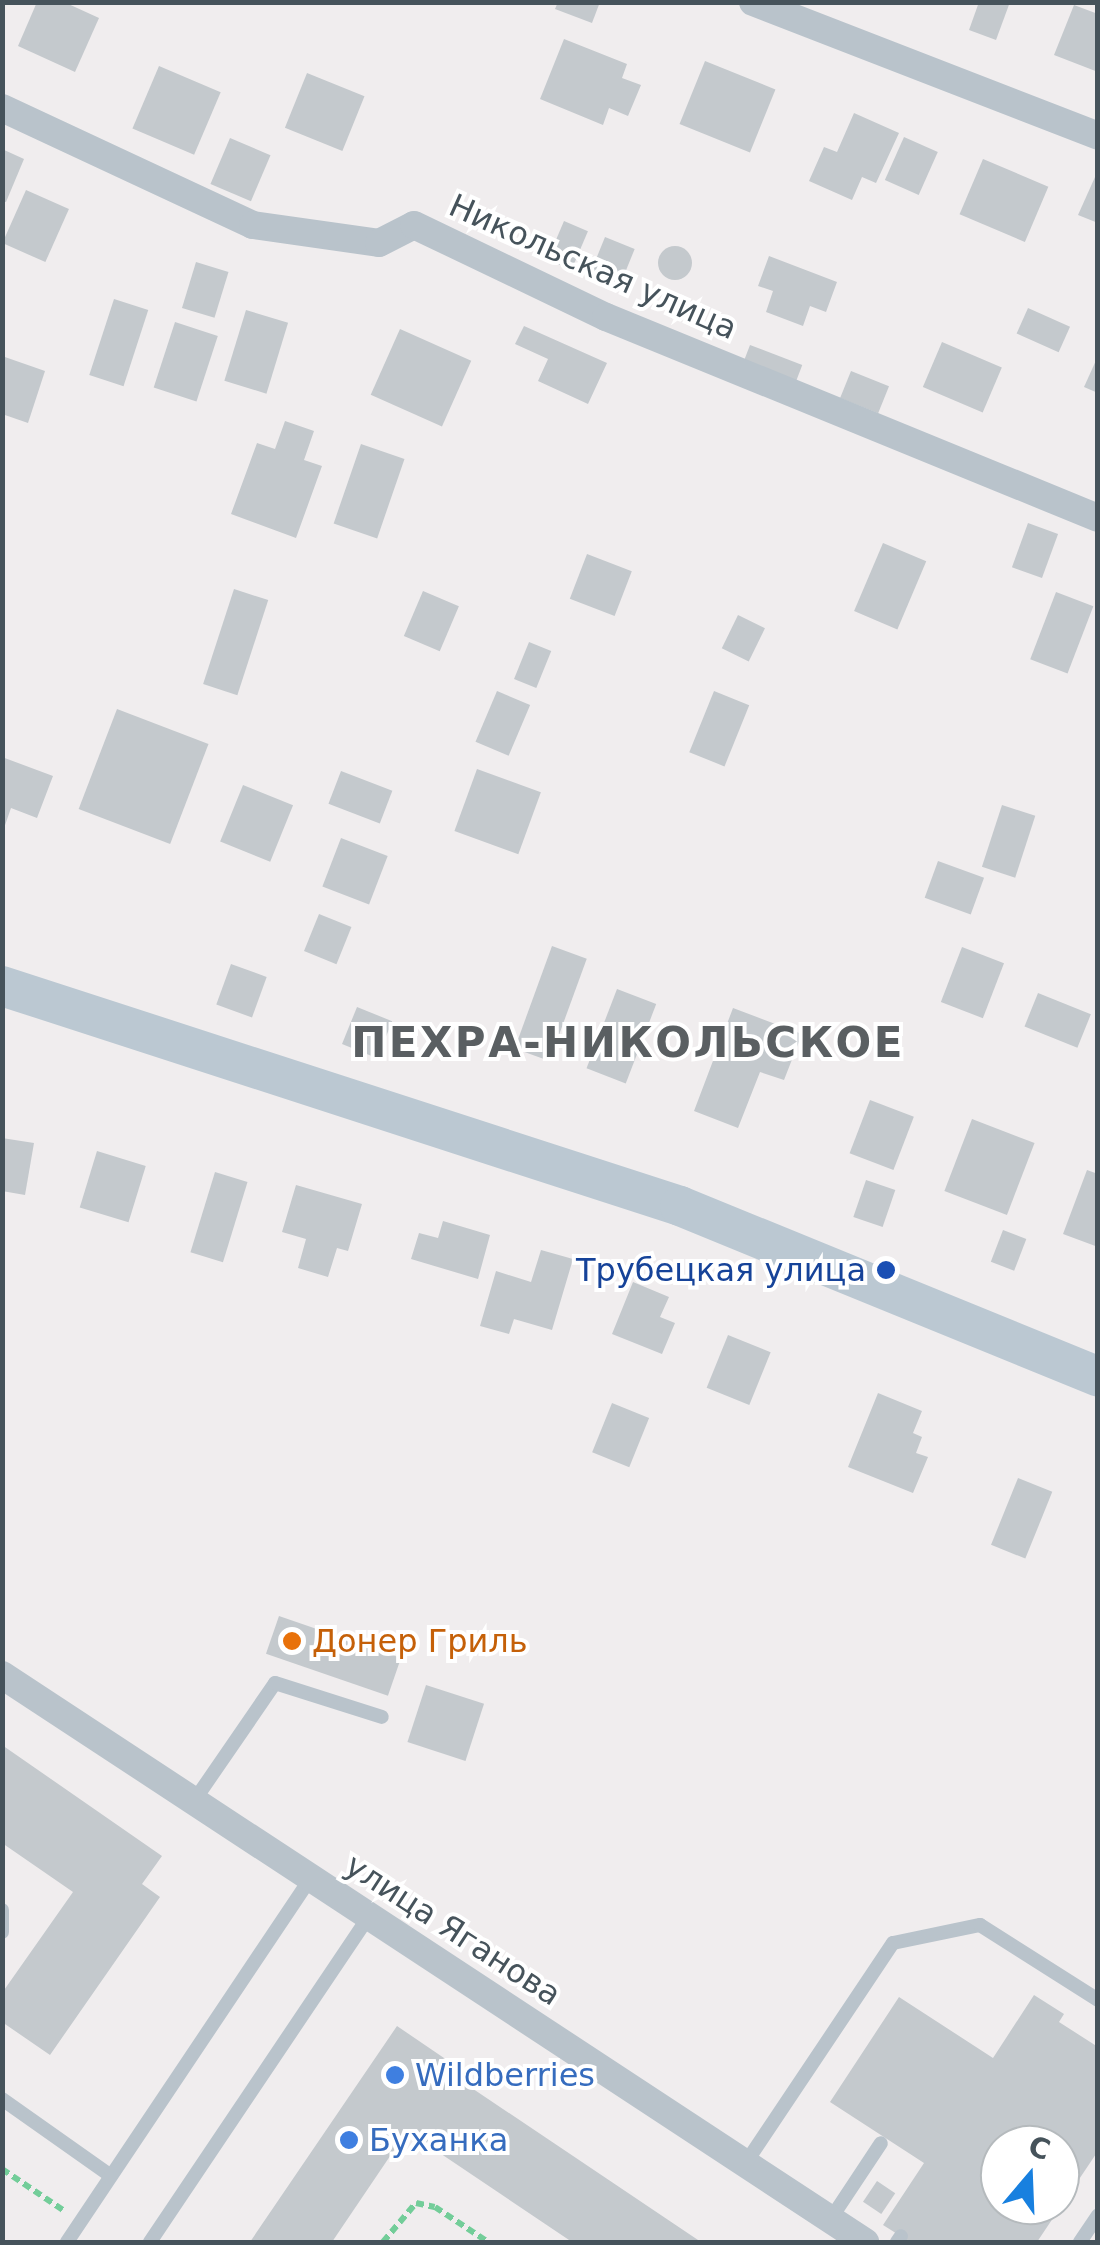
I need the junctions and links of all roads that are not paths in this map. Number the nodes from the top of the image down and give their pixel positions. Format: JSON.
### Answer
{"nodes":[{"id":1,"x":753,"y":2,"type":"edge"},
{"id":2,"x":2,"y":108,"type":"edge"},
{"id":3,"x":1098,"y":136,"type":"edge"},
{"id":4,"x":1098,"y":518,"type":"edge"},
{"id":5,"x":2,"y":986,"type":"edge"},
{"id":6,"x":1098,"y":1378,"type":"edge"},
{"id":7,"x":2,"y":1675,"type":"edge"},
{"id":8,"x":382,"y":1717,"type":"dead end"},
{"id":9,"x":194,"y":1801,"type":"junction"},
{"id":10,"x":311,"y":1878,"type":"junction"},
{"id":11,"x":2,"y":1910,"type":"edge"},
{"id":12,"x":369,"y":1916,"type":"junction"},
{"id":13,"x":2,"y":1932,"type":"edge"},
{"id":14,"x":1098,"y":2000,"type":"edge"},
{"id":15,"x":2,"y":2099,"type":"edge"},
{"id":16,"x":880,"y":2143,"type":"dead end"},
{"id":17,"x":745,"y":2164,"type":"junction"},
{"id":18,"x":111,"y":2176,"type":"junction"},
{"id":19,"x":1098,"y":2216,"type":"edge"},
{"id":20,"x":830,"y":2220,"type":"junction"},
{"id":21,"x":66,"y":2242,"type":"edge"},
{"id":22,"x":150,"y":2242,"type":"edge"},
{"id":23,"x":865,"y":2242,"type":"edge"},
{"id":24,"x":1080,"y":2242,"type":"edge"}],
"edges":[{"from":1,"to":3,"type":"street"},
{"from":2,"to":4,"type":"street","name":"Никольская улица"},
{"from":5,"to":6,"type":"main road"},
{"from":7,"to":9,"type":"street","name":"улица Яганова"},
{"from":8,"to":9,"type":"lane"},
{"from":9,"to":10,"type":"street","name":"улица Яганова"},
{"from":10,"to":12,"type":"street","name":"улица Яганова"},
{"from":10,"to":18,"type":"lane"},
{"from":11,"to":13,"type":"lane"},
{"from":12,"to":17,"type":"street","name":"улица Яганова"},
{"from":12,"to":22,"type":"lane"},
{"from":14,"to":17,"type":"lane"},
{"from":15,"to":18,"type":"lane"},
{"from":16,"to":20,"type":"lane"},
{"from":17,"to":20,"type":"street","name":"улица Яганова"},
{"from":18,"to":21,"type":"lane"},
{"from":19,"to":24,"type":"lane"},
{"from":20,"to":23,"type":"street","name":"улица Яганова"}]}
